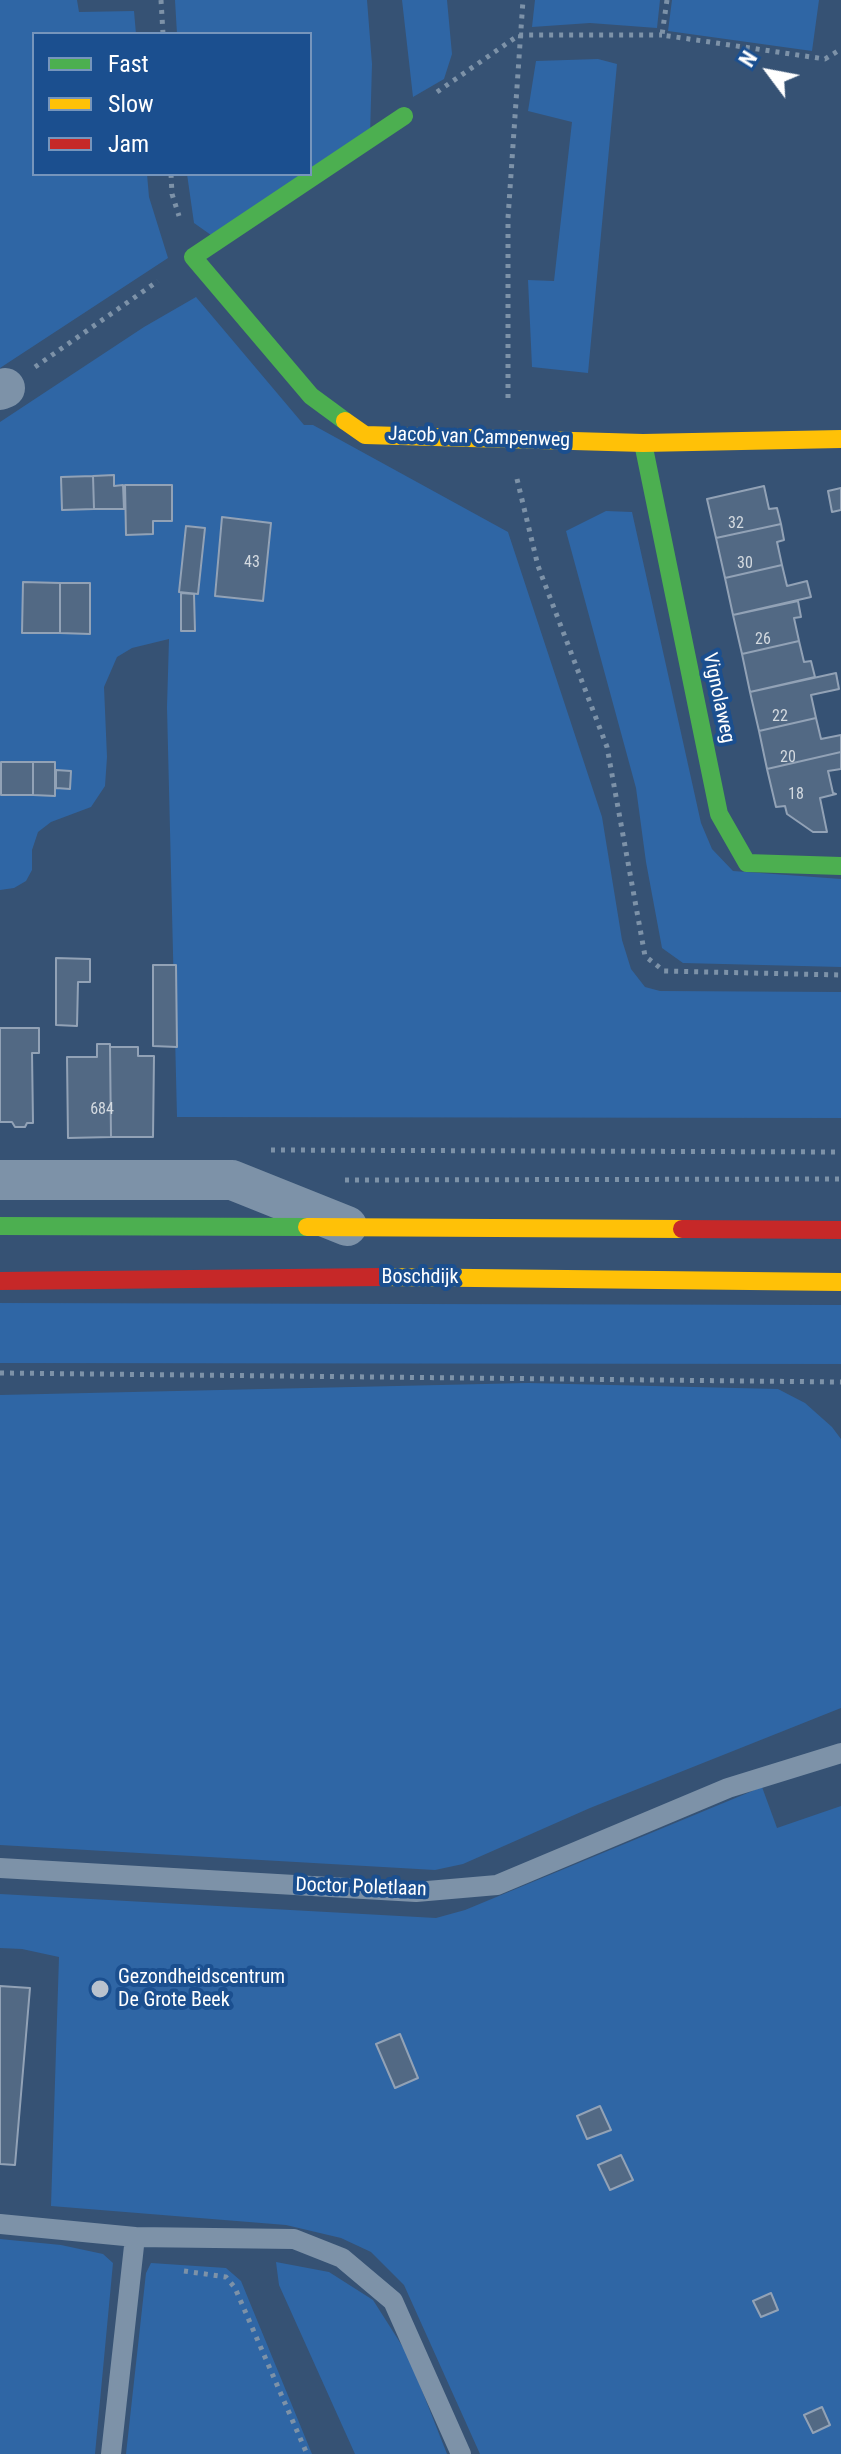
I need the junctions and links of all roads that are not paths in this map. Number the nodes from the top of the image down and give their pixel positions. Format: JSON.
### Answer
{"nodes":[{"id":1,"x":404,"y":116,"type":"road end"},
{"id":2,"x":841,"y":439,"type":"edge"},
{"id":3,"x":643,"y":443,"type":"junction"},
{"id":4,"x":841,"y":866,"type":"edge"},
{"id":5,"x":0,"y":1180,"type":"edge"},
{"id":6,"x":0,"y":1226,"type":"edge"},
{"id":7,"x":349,"y":1226,"type":"junction"},
{"id":8,"x":841,"y":1230,"type":"edge"},
{"id":9,"x":0,"y":1281,"type":"edge"},
{"id":10,"x":841,"y":1282,"type":"edge"},
{"id":11,"x":841,"y":1753,"type":"edge"},
{"id":12,"x":0,"y":1868,"type":"edge"},
{"id":13,"x":0,"y":2224,"type":"edge"},
{"id":14,"x":135,"y":2237,"type":"junction"},
{"id":15,"x":111,"y":2454,"type":"edge"},
{"id":16,"x":461,"y":2454,"type":"edge"}],
"edges":[{"from":1,"to":3,"type":"main road","name":"Jacob van Campenweg"},
{"from":2,"to":3,"type":"main road","name":"Jacob van Campenweg"},
{"from":3,"to":4,"type":"main road","name":"Vignolaweg"},
{"from":5,"to":7,"type":"street"},
{"from":6,"to":7,"type":"main road"},
{"from":7,"to":8,"type":"main road"},
{"from":9,"to":10,"type":"main road","name":"Boschdijk"},
{"from":11,"to":12,"type":"lane","name":"Doctor Poletlaan"},
{"from":13,"to":14,"type":"lane"},
{"from":14,"to":15,"type":"lane"},
{"from":14,"to":16,"type":"lane"}]}
